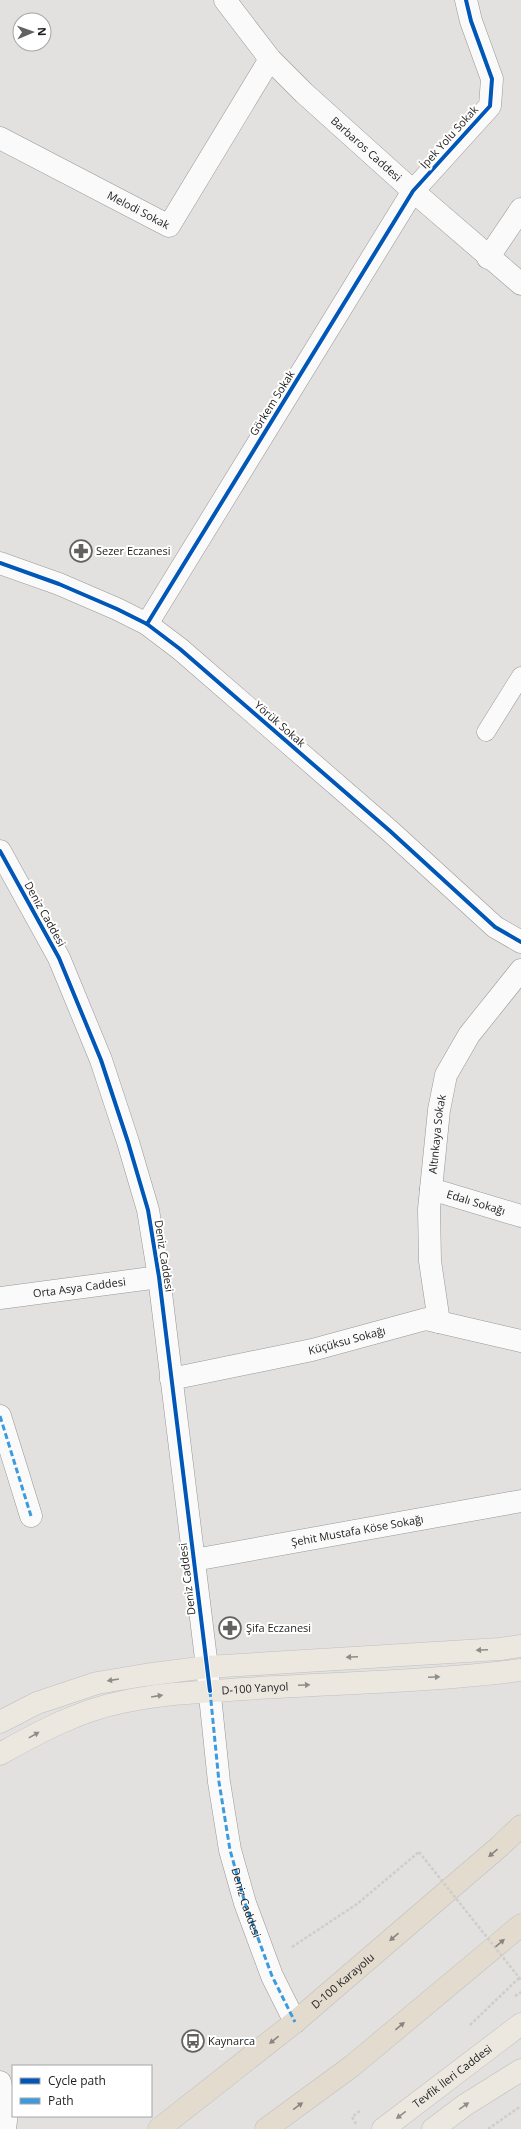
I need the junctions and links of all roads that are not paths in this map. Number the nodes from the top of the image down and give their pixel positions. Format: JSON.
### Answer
{"nodes":[{"id":1,"x":225,"y":0,"type":"edge"},
{"id":2,"x":466,"y":0,"type":"edge"},
{"id":3,"x":270,"y":59,"type":"junction"},
{"id":4,"x":0,"y":138,"type":"edge"},
{"id":5,"x":413,"y":191,"type":"junction"},
{"id":6,"x":521,"y":209,"type":"edge"},
{"id":7,"x":488,"y":258,"type":"junction"},
{"id":8,"x":521,"y":284,"type":"edge"},
{"id":9,"x":0,"y":563,"type":"edge"},
{"id":10,"x":147,"y":624,"type":"junction"},
{"id":11,"x":521,"y":676,"type":"edge"},
{"id":12,"x":486,"y":732,"type":"dead end"},
{"id":13,"x":0,"y":851,"type":"edge"},
{"id":14,"x":521,"y":942,"type":"edge"},
{"id":15,"x":521,"y":970,"type":"edge"},
{"id":16,"x":431,"y":1189,"type":"junction"},
{"id":17,"x":521,"y":1216,"type":"edge"},
{"id":18,"x":159,"y":1276,"type":"junction"},
{"id":19,"x":0,"y":1298,"type":"edge"},
{"id":20,"x":439,"y":1322,"type":"junction"},
{"id":21,"x":521,"y":1341,"type":"edge"},
{"id":22,"x":171,"y":1379,"type":"junction"},
{"id":23,"x":0,"y":1416,"type":"edge"},
{"id":24,"x":521,"y":1501,"type":"edge"},
{"id":25,"x":31,"y":1516,"type":"dead end"},
{"id":26,"x":194,"y":1560,"type":"junction"},
{"id":27,"x":521,"y":1646,"type":"edge"},
{"id":28,"x":207,"y":1667,"type":"junction"},
{"id":29,"x":521,"y":1670,"type":"edge"},
{"id":30,"x":210,"y":1691,"type":"junction"},
{"id":31,"x":0,"y":1722,"type":"edge"},
{"id":32,"x":0,"y":1754,"type":"edge"},
{"id":33,"x":521,"y":1826,"type":"edge"},
{"id":34,"x":521,"y":1925,"type":"edge"},
{"id":35,"x":295,"y":2022,"type":"junction"},
{"id":36,"x":521,"y":2024,"type":"edge"},
{"id":37,"x":521,"y":2070,"type":"edge"},
{"id":38,"x":0,"y":2082,"type":"edge"},
{"id":39,"x":5,"y":2129,"type":"edge"},
{"id":40,"x":159,"y":2129,"type":"edge"},
{"id":41,"x":266,"y":2129,"type":"edge"},
{"id":42,"x":383,"y":2129,"type":"edge"},
{"id":43,"x":433,"y":2129,"type":"edge"}],
"edges":[{"from":1,"to":3,"type":"street","name":"Barbaros Caddesi"},
{"from":2,"to":5,"type":"street","name":"İpek Yolu Sokak"},
{"from":3,"to":4,"type":"street","name":"Melodi Sokak"},
{"from":3,"to":5,"type":"street","name":"Barbaros Caddesi"},
{"from":5,"to":7,"type":"street","name":"Barbaros Caddesi"},
{"from":5,"to":10,"type":"street","name":"Görkem Sokak"},
{"from":6,"to":7,"type":"street"},
{"from":7,"to":8,"type":"street","name":"Barbaros Caddesi"},
{"from":9,"to":10,"type":"street","name":"Yörük Sokak"},
{"from":10,"to":14,"type":"street","name":"Yörük Sokak"},
{"from":11,"to":12,"type":"lane"},
{"from":13,"to":18,"type":"street","name":"Deniz Caddesi"},
{"from":15,"to":16,"type":"street","name":"Altınkaya Sokak"},
{"from":16,"to":17,"type":"street","name":"Edalı Sokağı"},
{"from":16,"to":20,"type":"street","name":"Altınkaya Sokak"},
{"from":18,"to":19,"type":"street","name":"Orta Asya Caddesi"},
{"from":18,"to":22,"type":"street","name":"Deniz Caddesi"},
{"from":20,"to":21,"type":"street","name":"Küçüksu Sokağı"},
{"from":20,"to":22,"type":"street","name":"Küçüksu Sokağı"},
{"from":22,"to":26,"type":"street","name":"Deniz Caddesi"},
{"from":23,"to":25,"type":"street"},
{"from":24,"to":26,"type":"street","name":"Şehit Mustafa Köse Sokağı"},
{"from":26,"to":28,"type":"street","name":"Deniz Caddesi"},
{"from":27,"to":28,"type":"main road","one_way":true},
{"from":28,"to":30,"type":"street","name":"Deniz Caddesi"},
{"from":28,"to":31,"type":"main road","one_way":true},
{"from":30,"to":29,"type":"main road","name":"D-100 Yanyol","one_way":true},
{"from":32,"to":30,"type":"main road","name":"D-100 Yanyol","one_way":true},
{"from":30,"to":35,"type":"street","name":"Deniz Caddesi"},
{"from":33,"to":35,"type":"highway","name":"D-100 Karayolu","one_way":true},
{"from":41,"to":34,"type":"highway","one_way":true},
{"from":35,"to":40,"type":"highway","name":"D-100 Karayolu","one_way":true},
{"from":36,"to":42,"type":"main road","name":"Tevfik İleri Caddesi","one_way":true},
{"from":43,"to":37,"type":"main road","one_way":true},
{"from":38,"to":39,"type":"street"}]}
